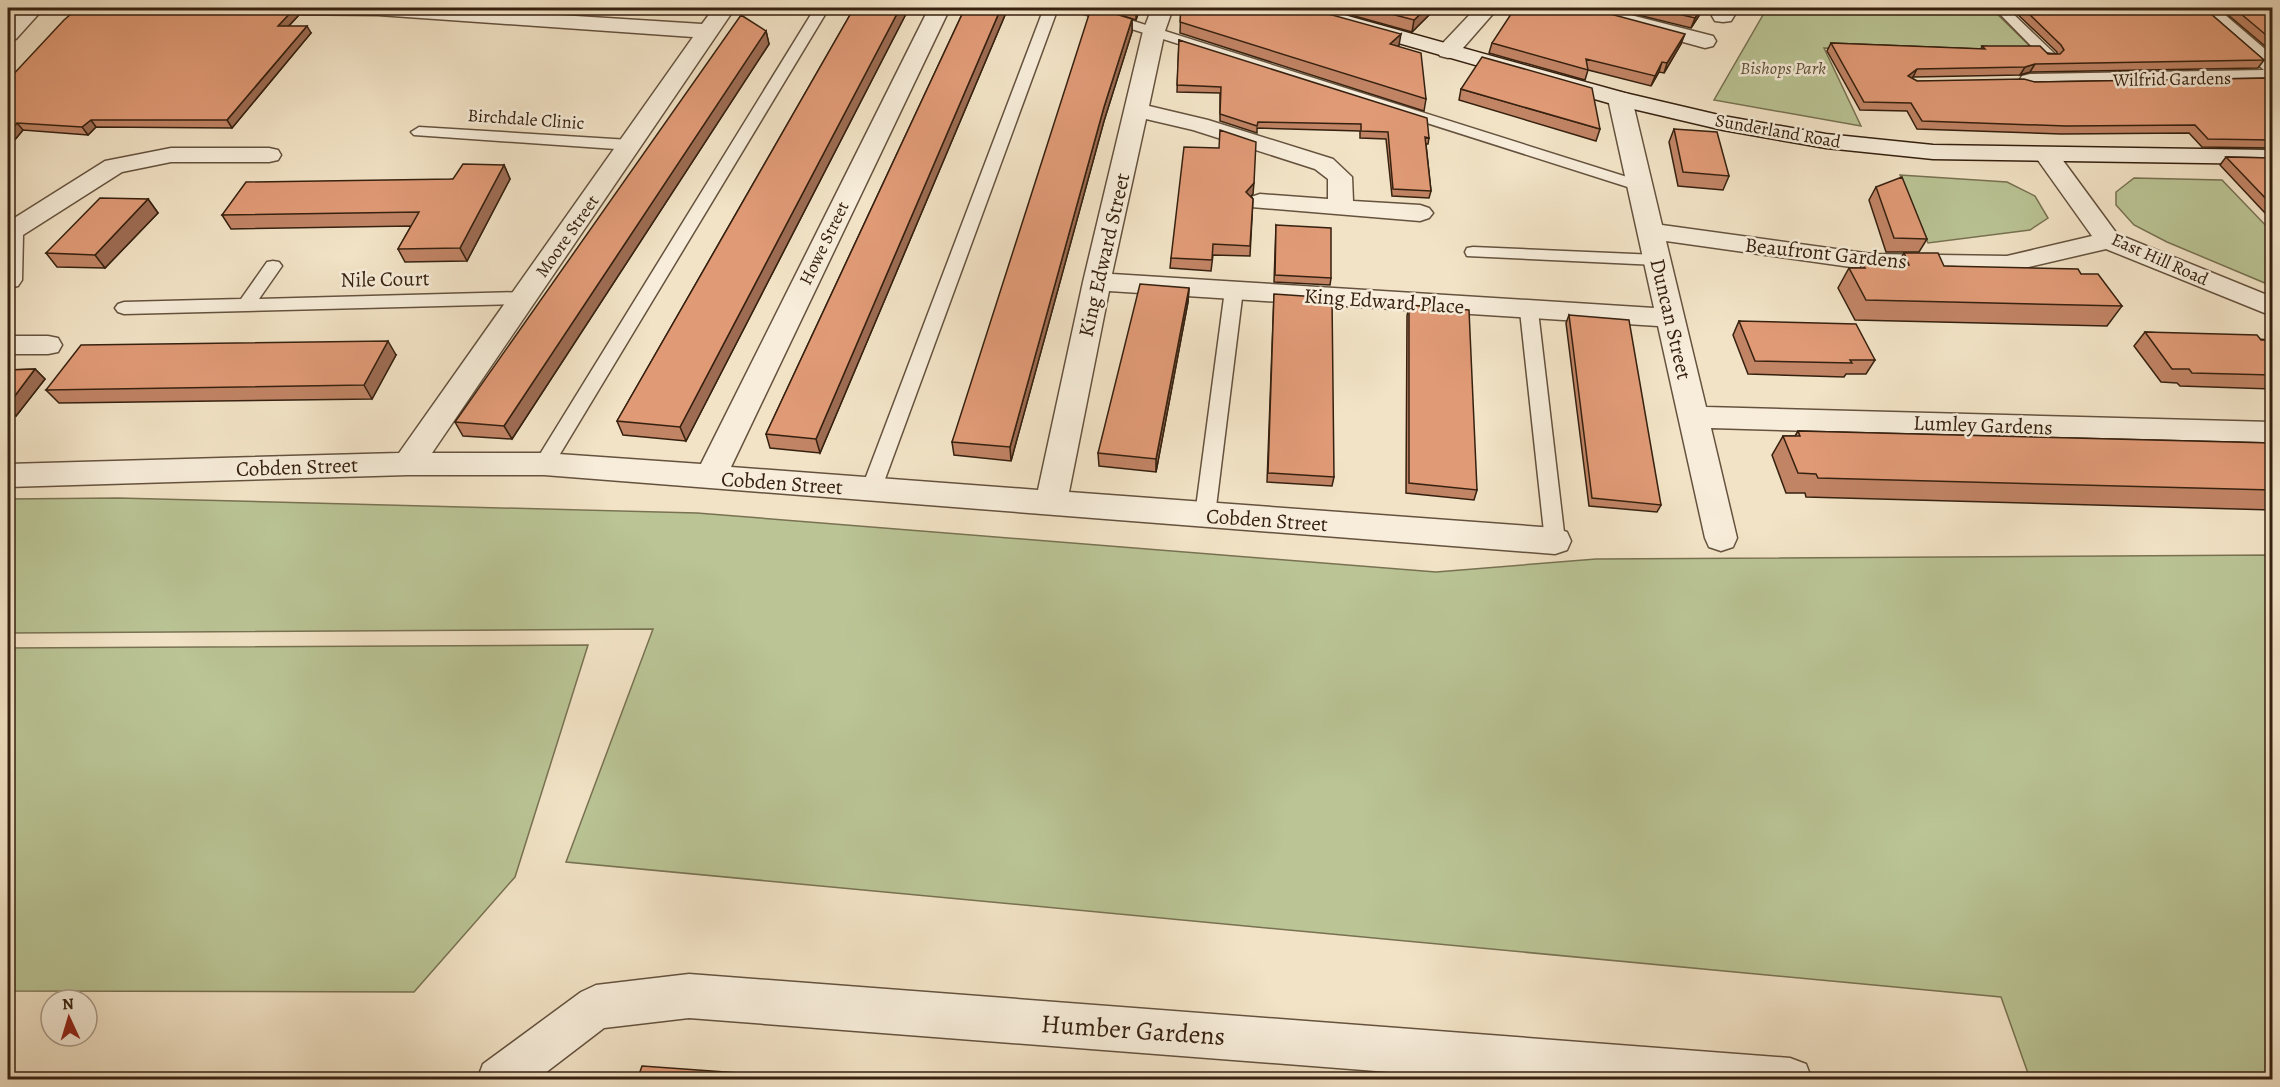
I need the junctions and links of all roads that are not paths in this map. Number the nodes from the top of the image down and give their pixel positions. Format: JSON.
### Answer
{"nodes":[{"id":1,"x":33,"y":8,"type":"edge"},
{"id":2,"x":274,"y":8,"type":"edge"},
{"id":3,"x":724,"y":8,"type":"edge"},
{"id":4,"x":822,"y":8,"type":"edge"},
{"id":5,"x":939,"y":8,"type":"edge"},
{"id":6,"x":1051,"y":8,"type":"edge"},
{"id":7,"x":1080,"y":8,"type":"edge"},
{"id":8,"x":1297,"y":8,"type":"edge"},
{"id":9,"x":1487,"y":8,"type":"edge"},
{"id":10,"x":1581,"y":8,"type":"edge"},
{"id":11,"x":2000,"y":8,"type":"edge"},
{"id":12,"x":2205,"y":8,"type":"edge"},
{"id":13,"x":1158,"y":19,"type":"edge"},
{"id":14,"x":707,"y":31,"type":"junction"},
{"id":15,"x":8,"y":34,"type":"edge"},
{"id":16,"x":1705,"y":41,"type":"dead end"},
{"id":17,"x":1448,"y":51,"type":"junction"},
{"id":18,"x":2050,"y":57,"type":"joint"},
{"id":19,"x":2272,"y":66,"type":"edge"},
{"id":20,"x":2272,"y":77,"type":"edge"},
{"id":21,"x":2072,"y":80,"type":"junction"},
{"id":22,"x":2020,"y":81,"type":"edge"},
{"id":23,"x":1620,"y":99,"type":"junction"},
{"id":24,"x":1137,"y":110,"type":"junction"},
{"id":25,"x":419,"y":132,"type":"dead end"},
{"id":26,"x":630,"y":145,"type":"junction"},
{"id":27,"x":269,"y":155,"type":"dead end"},
{"id":28,"x":2047,"y":156,"type":"junction"},
{"id":29,"x":2272,"y":157,"type":"edge"},
{"id":30,"x":1640,"y":186,"type":"junction"},
{"id":31,"x":1260,"y":202,"type":"dead end"},
{"id":32,"x":1341,"y":208,"type":"junction"},
{"id":33,"x":1420,"y":213,"type":"dead end"},
{"id":34,"x":1650,"y":231,"type":"junction"},
{"id":35,"x":9,"y":232,"type":"edge"},
{"id":36,"x":2108,"y":240,"type":"junction"},
{"id":37,"x":1473,"y":252,"type":"dead end"},
{"id":38,"x":1657,"y":260,"type":"junction"},
{"id":39,"x":273,"y":266,"type":"dead end"},
{"id":40,"x":8,"y":280,"type":"edge"},
{"id":41,"x":1097,"y":282,"type":"junction"},
{"id":42,"x":1234,"y":290,"type":"junction"},
{"id":43,"x":524,"y":298,"type":"junction"},
{"id":44,"x":247,"y":304,"type":"junction"},
{"id":45,"x":2272,"y":307,"type":"edge"},
{"id":46,"x":124,"y":308,"type":"dead end"},
{"id":47,"x":1529,"y":311,"type":"junction"},
{"id":48,"x":1671,"y":318,"type":"junction"},
{"id":49,"x":8,"y":345,"type":"edge"},
{"id":50,"x":48,"y":345,"type":"dead end"},
{"id":51,"x":1693,"y":417,"type":"junction"},
{"id":52,"x":2272,"y":433,"type":"edge"},
{"id":53,"x":408,"y":464,"type":"junction"},
{"id":54,"x":544,"y":464,"type":"junction"},
{"id":55,"x":8,"y":476,"type":"edge"},
{"id":56,"x":710,"y":477,"type":"junction"},
{"id":57,"x":871,"y":490,"type":"junction"},
{"id":58,"x":1051,"y":503,"type":"junction"},
{"id":59,"x":1205,"y":515,"type":"junction"},
{"id":60,"x":1721,"y":538,"type":"dead end"},
{"id":61,"x":1555,"y":541,"type":"joint"},
{"id":62,"x":499,"y":1079,"type":"edge"},
{"id":63,"x":1790,"y":1080,"type":"edge"}],
"edges":[{"from":1,"to":15,"type":"street"},
{"from":2,"to":14,"type":"street"},
{"from":3,"to":14,"type":"street","name":"Moore Street"},
{"from":4,"to":54,"type":"lane"},
{"from":5,"to":56,"type":"street","name":"Howe Street"},
{"from":6,"to":57,"type":"lane"},
{"from":7,"to":13,"type":"lane"},
{"from":8,"to":17,"type":"street","name":"Sunderland Road"},
{"from":9,"to":17,"type":"street"},
{"from":10,"to":16,"type":"street"},
{"from":11,"to":18,"type":"lane"},
{"from":12,"to":19,"type":"street"},
{"from":13,"to":24,"type":"street","name":"King Edward Street"},
{"from":13,"to":30,"type":"lane"},
{"from":14,"to":26,"type":"street","name":"Moore Street"},
{"from":17,"to":23,"type":"street","name":"Sunderland Road"},
{"from":18,"to":21,"type":"street"},
{"from":20,"to":21,"type":"street","name":"Wilfrid Gardens"},
{"from":21,"to":22,"type":"street","name":"Wilfrid Gardens"},
{"from":23,"to":28,"type":"street","name":"Sunderland Road"},
{"from":23,"to":30,"type":"street","name":"Duncan Street"},
{"from":24,"to":32,"type":"street"},
{"from":24,"to":41,"type":"street","name":"King Edward Street"},
{"from":25,"to":26,"type":"lane","name":"Birchdale Clinic"},
{"from":26,"to":43,"type":"street","name":"Moore Street"},
{"from":27,"to":35,"type":"street"},
{"from":28,"to":29,"type":"street","name":"Sunderland Road"},
{"from":28,"to":36,"type":"street","name":"East Hill Road"},
{"from":30,"to":34,"type":"street","name":"Duncan Street"},
{"from":31,"to":32,"type":"street"},
{"from":32,"to":33,"type":"street"},
{"from":34,"to":36,"type":"street","name":"Beaufront Gardens"},
{"from":34,"to":38,"type":"street","name":"Duncan Street"},
{"from":35,"to":40,"type":"street"},
{"from":36,"to":45,"type":"street","name":"East Hill Road"},
{"from":37,"to":38,"type":"lane"},
{"from":38,"to":48,"type":"street","name":"Duncan Street"},
{"from":39,"to":44,"type":"lane"},
{"from":41,"to":42,"type":"street","name":"King Edward Place"},
{"from":41,"to":58,"type":"street","name":"King Edward Street"},
{"from":42,"to":47,"type":"street","name":"King Edward Place"},
{"from":42,"to":59,"type":"lane"},
{"from":43,"to":44,"type":"lane","name":"Nile Court"},
{"from":43,"to":53,"type":"street","name":"Moore Street"},
{"from":44,"to":46,"type":"lane","name":"Nile Court"},
{"from":47,"to":48,"type":"street","name":"King Edward Place"},
{"from":47,"to":61,"type":"lane"},
{"from":48,"to":51,"type":"street","name":"Duncan Street"},
{"from":49,"to":50,"type":"street"},
{"from":51,"to":52,"type":"street","name":"Lumley Gardens"},
{"from":51,"to":60,"type":"street","name":"Duncan Street"},
{"from":53,"to":54,"type":"street","name":"Cobden Street"},
{"from":53,"to":55,"type":"street","name":"Cobden Street"},
{"from":54,"to":56,"type":"street","name":"Cobden Street"},
{"from":56,"to":57,"type":"street","name":"Cobden Street"},
{"from":57,"to":58,"type":"street","name":"Cobden Street"},
{"from":58,"to":59,"type":"street","name":"Cobden Street"},
{"from":59,"to":61,"type":"street","name":"Cobden Street"},
{"from":62,"to":63,"type":"street","name":"Humber Gardens"}]}
